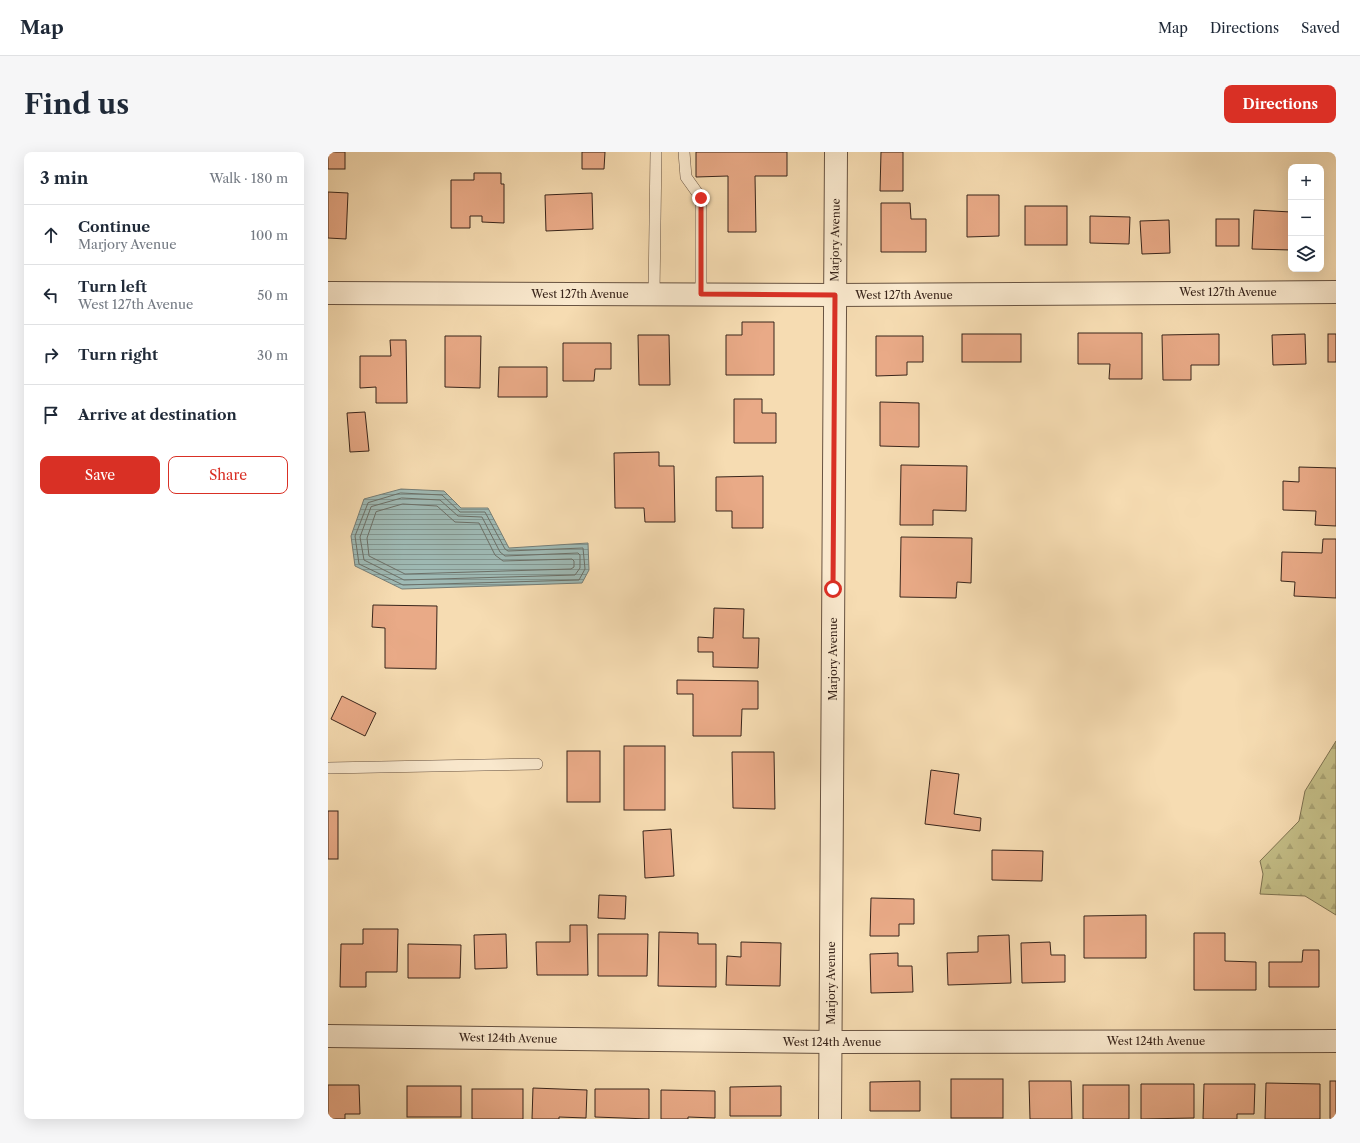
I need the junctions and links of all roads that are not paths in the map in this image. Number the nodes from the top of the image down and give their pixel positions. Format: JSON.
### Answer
{"nodes":[{"id":1,"x":656,"y":152,"type":"edge"},
{"id":2,"x":684,"y":152,"type":"edge"},
{"id":3,"x":836,"y":152,"type":"edge"},
{"id":4,"x":1336,"y":292,"type":"edge"},
{"id":5,"x":328,"y":293,"type":"edge"},
{"id":6,"x":654,"y":294,"type":"junction"},
{"id":7,"x":701,"y":294,"type":"junction"},
{"id":8,"x":835,"y":295,"type":"junction"},
{"id":9,"x":537,"y":764,"type":"dead end"},
{"id":10,"x":328,"y":768,"type":"edge"},
{"id":11,"x":328,"y":1036,"type":"edge"},
{"id":12,"x":1336,"y":1041,"type":"edge"},
{"id":13,"x":831,"y":1042,"type":"junction"},
{"id":14,"x":830,"y":1119,"type":"edge"}],
"edges":[{"from":1,"to":6,"type":"lane"},
{"from":2,"to":7,"type":"lane"},
{"from":3,"to":8,"type":"street","name":"Marjory Avenue"},
{"from":4,"to":8,"type":"street","name":"West 127th Avenue"},
{"from":5,"to":6,"type":"street","name":"West 127th Avenue"},
{"from":6,"to":7,"type":"street","name":"West 127th Avenue"},
{"from":7,"to":8,"type":"street","name":"West 127th Avenue"},
{"from":8,"to":13,"type":"street","name":"Marjory Avenue"},
{"from":9,"to":10,"type":"lane"},
{"from":11,"to":13,"type":"street","name":"West 124th Avenue"},
{"from":12,"to":13,"type":"street","name":"West 124th Avenue"},
{"from":13,"to":14,"type":"street","name":"Marjory Avenue"}]}
